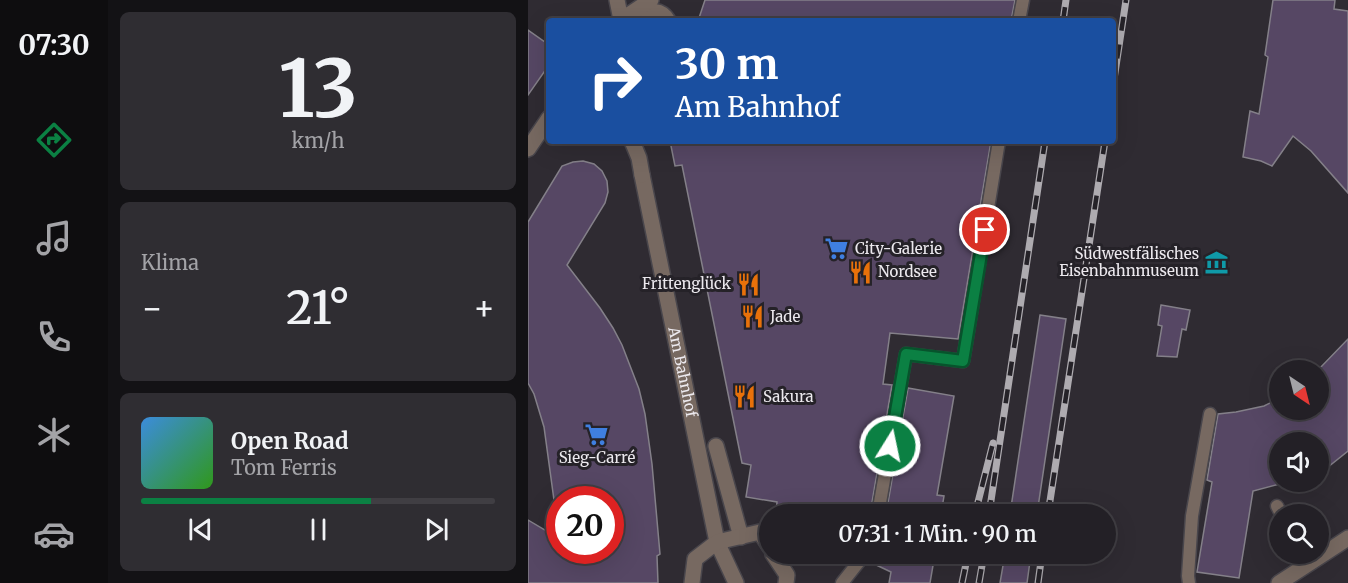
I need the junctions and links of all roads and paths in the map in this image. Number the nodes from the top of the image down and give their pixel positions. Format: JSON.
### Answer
{"nodes":[{"id":1,"x":617,"y":0,"type":"edge"},
{"id":2,"x":651,"y":0,"type":"edge"},
{"id":3,"x":1023,"y":0,"type":"edge"},
{"id":4,"x":620,"y":18,"type":"edge"},
{"id":5,"x":625,"y":18,"type":"edge"},
{"id":6,"x":628,"y":18,"type":"edge"},
{"id":7,"x":669,"y":18,"type":"edge"},
{"id":8,"x":1020,"y":18,"type":"edge"},
{"id":9,"x":546,"y":122,"type":"edge"},
{"id":10,"x":633,"y":144,"type":"edge"},
{"id":11,"x":640,"y":144,"type":"edge"},
{"id":12,"x":999,"y":144,"type":"edge"},
{"id":13,"x":528,"y":149,"type":"edge"},
{"id":14,"x":639,"y":158,"type":"junction"},
{"id":15,"x":1210,"y":414,"type":"dead end"},
{"id":16,"x":716,"y":446,"type":"dead end"},
{"id":17,"x":880,"y":504,"type":"edge"},
{"id":18,"x":759,"y":532,"type":"edge"},
{"id":19,"x":741,"y":537,"type":"junction"},
{"id":20,"x":1348,"y":538,"type":"edge"},
{"id":21,"x":717,"y":542,"type":"junction"},
{"id":22,"x":1329,"y":548,"type":"edge"},
{"id":23,"x":780,"y":564,"type":"edge"},
{"id":24,"x":857,"y":564,"type":"edge"},
{"id":25,"x":1300,"y":564,"type":"edge"},
{"id":26,"x":692,"y":583,"type":"edge"},
{"id":27,"x":736,"y":583,"type":"edge"},
{"id":28,"x":786,"y":583,"type":"edge"},
{"id":29,"x":842,"y":583,"type":"edge"},
{"id":30,"x":1189,"y":583,"type":"edge"},
{"id":31,"x":1279,"y":583,"type":"edge"}],
"edges":[{"from":1,"to":4,"type":"street"},
{"from":2,"to":5,"type":"street"},
{"from":3,"to":8,"type":"lane"},
{"from":6,"to":7,"type":"lane"},
{"from":9,"to":13,"type":"street"},
{"from":10,"to":14,"type":"street","name":"Am Bahnhof"},
{"from":11,"to":14,"type":"street","name":"Am Bahnhof"},
{"from":12,"to":17,"type":"lane"},
{"from":14,"to":21,"type":"street","name":"Am Bahnhof"},
{"from":15,"to":30,"type":"lane"},
{"from":16,"to":19,"type":"street"},
{"from":18,"to":19,"type":"street"},
{"from":19,"to":21,"type":"street"},
{"from":20,"to":22,"type":"street"},
{"from":21,"to":26,"type":"street"},
{"from":21,"to":27,"type":"street","name":"Am Bahnhof"},
{"from":23,"to":28,"type":"street"},
{"from":24,"to":29,"type":"lane"},
{"from":25,"to":31,"type":"street"}]}
